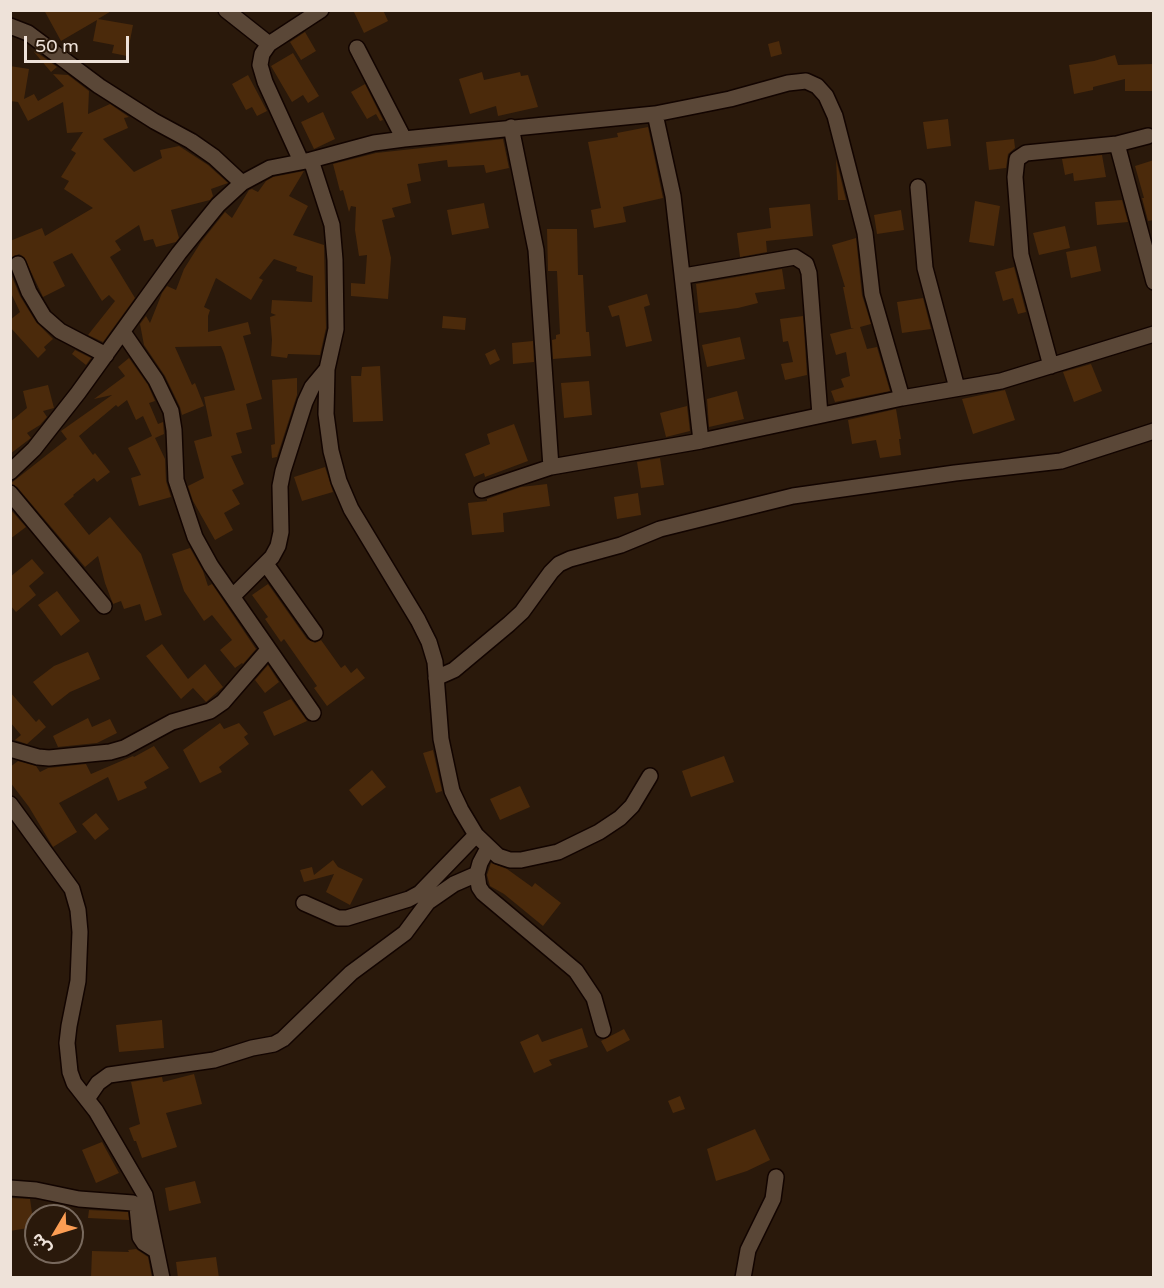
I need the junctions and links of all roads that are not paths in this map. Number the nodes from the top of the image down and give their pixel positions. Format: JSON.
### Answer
{"nodes":[{"id":1,"x":226,"y":10,"type":"edge"},
{"id":2,"x":321,"y":10,"type":"edge"},
{"id":3,"x":10,"y":26,"type":"edge"},
{"id":4,"x":268,"y":44,"type":"junction"},
{"id":5,"x":357,"y":48,"type":"dead end"},
{"id":6,"x":655,"y":114,"type":"junction"},
{"id":7,"x":511,"y":127,"type":"junction"},
{"id":8,"x":1148,"y":136,"type":"dead end"},
{"id":9,"x":404,"y":139,"type":"junction"},
{"id":10,"x":1117,"y":144,"type":"junction"},
{"id":11,"x":306,"y":160,"type":"junction"},
{"id":12,"x":242,"y":183,"type":"junction"},
{"id":13,"x":918,"y":187,"type":"dead end"},
{"id":14,"x":18,"y":264,"type":"dead end"},
{"id":15,"x":684,"y":276,"type":"junction"},
{"id":16,"x":1154,"y":282,"type":"edge"},
{"id":17,"x":123,"y":332,"type":"junction"},
{"id":18,"x":1154,"y":334,"type":"edge"},
{"id":19,"x":106,"y":355,"type":"junction"},
{"id":20,"x":1051,"y":366,"type":"junction"},
{"id":21,"x":327,"y":369,"type":"junction"},
{"id":22,"x":957,"y":388,"type":"junction"},
{"id":23,"x":902,"y":399,"type":"junction"},
{"id":24,"x":820,"y":415,"type":"junction"},
{"id":25,"x":1154,"y":431,"type":"edge"},
{"id":26,"x":701,"y":441,"type":"junction"},
{"id":27,"x":551,"y":466,"type":"junction"},
{"id":28,"x":10,"y":472,"type":"edge"},
{"id":29,"x":482,"y":490,"type":"dead end"},
{"id":30,"x":10,"y":493,"type":"edge"},
{"id":31,"x":266,"y":564,"type":"junction"},
{"id":32,"x":233,"y":596,"type":"junction"},
{"id":33,"x":104,"y":606,"type":"dead end"},
{"id":34,"x":315,"y":633,"type":"dead end"},
{"id":35,"x":268,"y":650,"type":"junction"},
{"id":36,"x":436,"y":678,"type":"junction"},
{"id":37,"x":313,"y":713,"type":"dead end"},
{"id":38,"x":10,"y":749,"type":"edge"},
{"id":39,"x":650,"y":776,"type":"dead end"},
{"id":40,"x":10,"y":804,"type":"edge"},
{"id":41,"x":476,"y":835,"type":"junction"},
{"id":42,"x":488,"y":848,"type":"junction"},
{"id":43,"x":477,"y":874,"type":"junction"},
{"id":44,"x":304,"y":903,"type":"dead end"},
{"id":45,"x":603,"y":1029,"type":"dead end"},
{"id":46,"x":87,"y":1099,"type":"junction"},
{"id":47,"x":776,"y":1177,"type":"dead end"},
{"id":48,"x":10,"y":1188,"type":"edge"},
{"id":49,"x":155,"y":1250,"type":"junction"},
{"id":50,"x":162,"y":1278,"type":"edge"},
{"id":51,"x":742,"y":1278,"type":"edge"}],
"edges":[{"from":1,"to":4,"type":"street"},
{"from":2,"to":4,"type":"street"},
{"from":3,"to":12,"type":"street"},
{"from":4,"to":11,"type":"street"},
{"from":5,"to":9,"type":"street"},
{"from":6,"to":7,"type":"street"},
{"from":6,"to":15,"type":"street"},
{"from":6,"to":23,"type":"street"},
{"from":7,"to":9,"type":"street"},
{"from":7,"to":27,"type":"street"},
{"from":8,"to":10,"type":"street"},
{"from":9,"to":11,"type":"street"},
{"from":10,"to":16,"type":"street"},
{"from":10,"to":20,"type":"street"},
{"from":11,"to":12,"type":"street"},
{"from":11,"to":21,"type":"street"},
{"from":12,"to":17,"type":"street"},
{"from":13,"to":22,"type":"street"},
{"from":14,"to":19,"type":"street"},
{"from":15,"to":24,"type":"street"},
{"from":15,"to":26,"type":"street"},
{"from":17,"to":19,"type":"street"},
{"from":17,"to":32,"type":"street"},
{"from":18,"to":20,"type":"street"},
{"from":19,"to":28,"type":"street"},
{"from":20,"to":22,"type":"street"},
{"from":21,"to":31,"type":"street"},
{"from":21,"to":36,"type":"street"},
{"from":22,"to":23,"type":"street"},
{"from":23,"to":24,"type":"street"},
{"from":24,"to":26,"type":"street"},
{"from":25,"to":36,"type":"street"},
{"from":26,"to":27,"type":"street"},
{"from":27,"to":29,"type":"street"},
{"from":30,"to":33,"type":"street"},
{"from":31,"to":32,"type":"street"},
{"from":31,"to":34,"type":"street"},
{"from":32,"to":35,"type":"street"},
{"from":35,"to":37,"type":"street"},
{"from":35,"to":38,"type":"street"},
{"from":36,"to":41,"type":"street"},
{"from":39,"to":42,"type":"street"},
{"from":40,"to":46,"type":"street"},
{"from":41,"to":42,"type":"street"},
{"from":41,"to":44,"type":"street"},
{"from":42,"to":43,"type":"street"},
{"from":43,"to":45,"type":"street"},
{"from":43,"to":46,"type":"street"},
{"from":46,"to":49,"type":"street"},
{"from":47,"to":51,"type":"street"},
{"from":48,"to":49,"type":"street"},
{"from":49,"to":50,"type":"street"}]}
